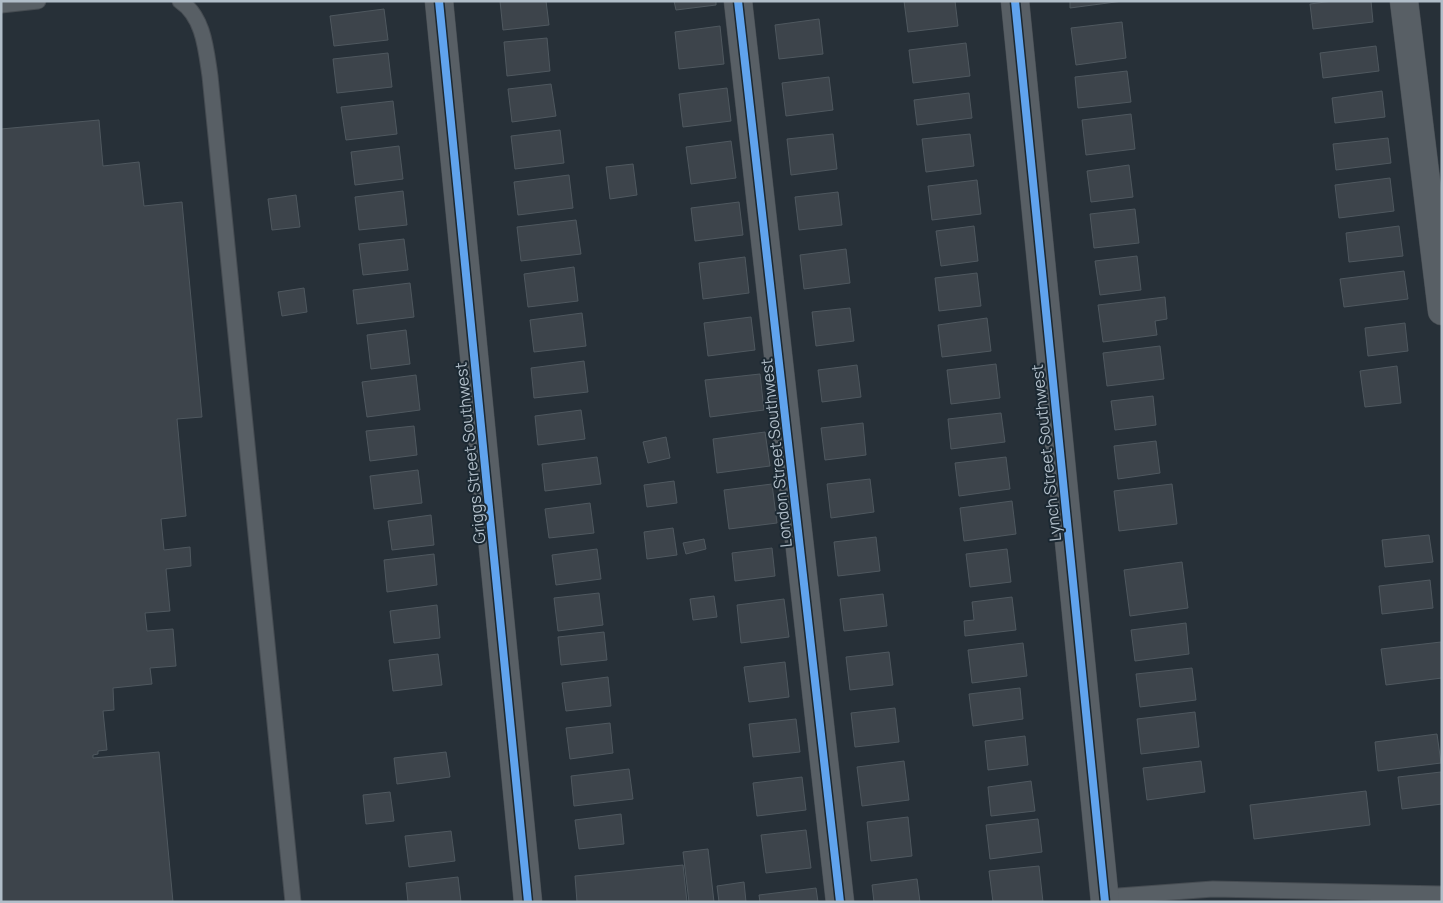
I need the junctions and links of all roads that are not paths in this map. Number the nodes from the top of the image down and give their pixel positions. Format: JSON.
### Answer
{"nodes":[{"id":1,"x":38,"y":1,"type":"edge"},
{"id":2,"x":180,"y":1,"type":"edge"},
{"id":3,"x":439,"y":1,"type":"edge"},
{"id":4,"x":738,"y":1,"type":"edge"},
{"id":5,"x":1015,"y":1,"type":"edge"},
{"id":6,"x":1404,"y":1,"type":"edge"},
{"id":7,"x":1,"y":5,"type":"edge"},
{"id":8,"x":1442,"y":310,"type":"edge"},
{"id":9,"x":1442,"y":894,"type":"edge"},
{"id":10,"x":1105,"y":899,"type":"edge"},
{"id":11,"x":293,"y":902,"type":"edge"},
{"id":12,"x":528,"y":902,"type":"edge"},
{"id":13,"x":840,"y":902,"type":"edge"}],
"edges":[{"from":1,"to":7,"type":"lane"},
{"from":2,"to":11,"type":"lane"},
{"from":3,"to":12,"type":"street","name":"Griggs Street Southwest"},
{"from":4,"to":13,"type":"street","name":"London Street Southwest"},
{"from":5,"to":10,"type":"street","name":"Lynch Street Southwest"},
{"from":6,"to":8,"type":"street"},
{"from":9,"to":10,"type":"lane"}]}
